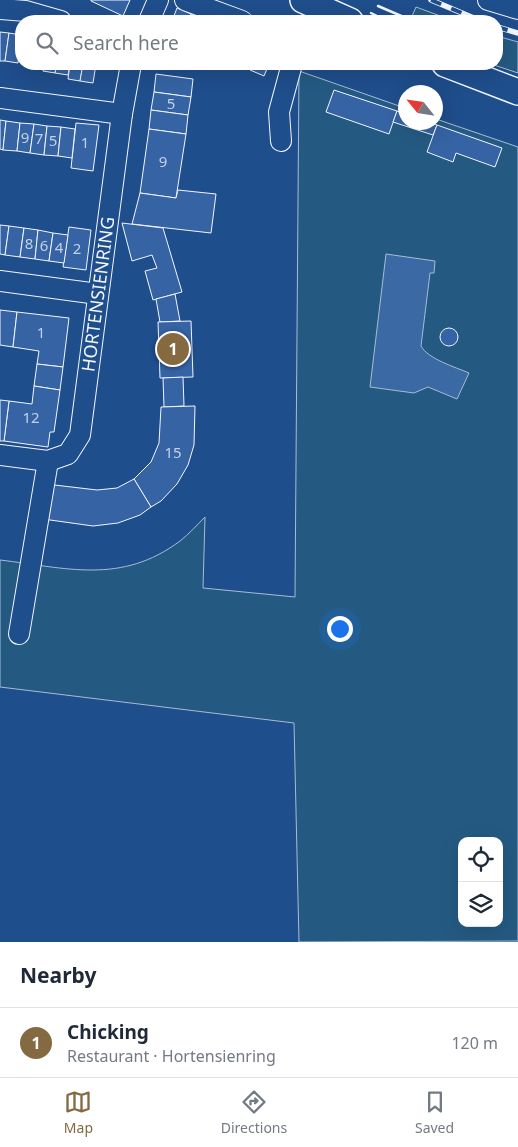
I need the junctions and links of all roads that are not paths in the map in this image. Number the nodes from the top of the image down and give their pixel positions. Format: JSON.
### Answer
{"nodes":[{"id":1,"x":158,"y":0,"type":"edge"},
{"id":2,"x":185,"y":0,"type":"edge"},
{"id":3,"x":303,"y":0,"type":"edge"},
{"id":4,"x":488,"y":0,"type":"edge"},
{"id":5,"x":0,"y":8,"type":"edge"},
{"id":6,"x":518,"y":9,"type":"edge"},
{"id":7,"x":40,"y":15,"type":"edge"},
{"id":8,"x":152,"y":15,"type":"edge"},
{"id":9,"x":226,"y":15,"type":"edge"},
{"id":10,"x":337,"y":15,"type":"edge"},
{"id":11,"x":130,"y":70,"type":"edge"},
{"id":12,"x":290,"y":70,"type":"edge"},
{"id":13,"x":461,"y":70,"type":"edge"},
{"id":14,"x":518,"y":92,"type":"edge"},
{"id":15,"x":0,"y":98,"type":"edge"},
{"id":16,"x":122,"y":114,"type":"junction"},
{"id":17,"x":281,"y":141,"type":"dead end"},
{"id":18,"x":0,"y":281,"type":"edge"},
{"id":19,"x":98,"y":294,"type":"junction"},
{"id":20,"x":0,"y":455,"type":"edge"},
{"id":21,"x":48,"y":461,"type":"junction"},
{"id":22,"x":19,"y":634,"type":"dead end"}],
"edges":[{"from":1,"to":8,"type":"street"},
{"from":2,"to":9,"type":"street"},
{"from":3,"to":10,"type":"main road"},
{"from":4,"to":6,"type":"street"},
{"from":5,"to":7,"type":"street"},
{"from":11,"to":16,"type":"street","name":"HORTENSIENRING"},
{"from":12,"to":17,"type":"street"},
{"from":13,"to":14,"type":"main road"},
{"from":15,"to":16,"type":"street"},
{"from":16,"to":19,"type":"street","name":"HORTENSIENRING"},
{"from":18,"to":19,"type":"street"},
{"from":19,"to":21,"type":"street","name":"HORTENSIENRING"},
{"from":20,"to":21,"type":"street"},
{"from":21,"to":22,"type":"street"}]}
